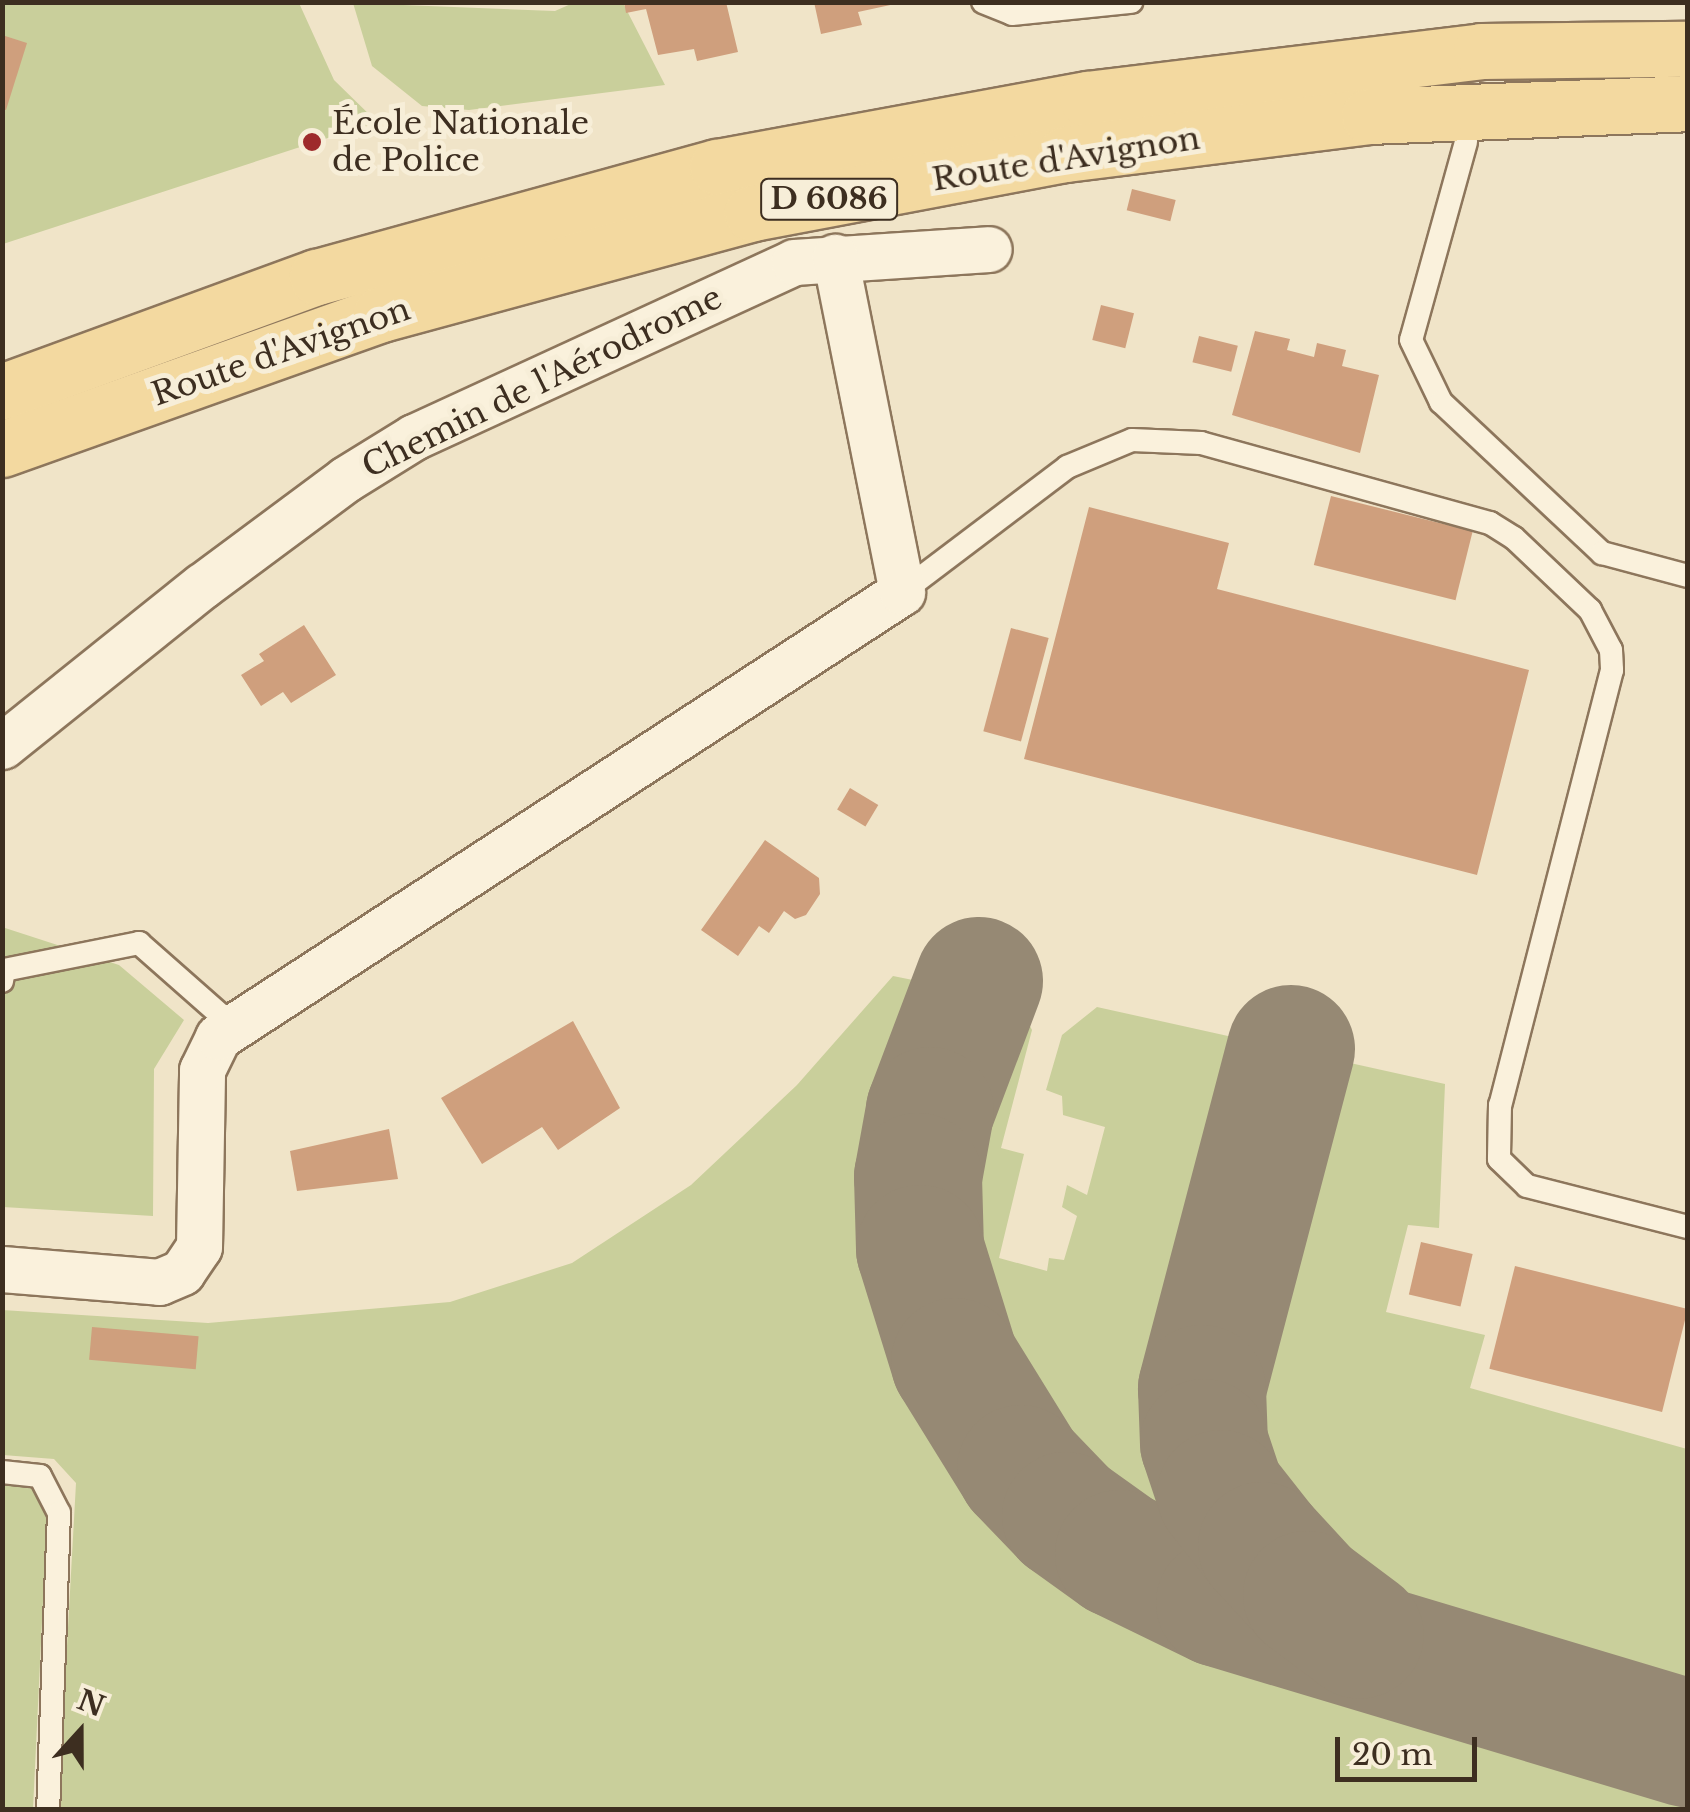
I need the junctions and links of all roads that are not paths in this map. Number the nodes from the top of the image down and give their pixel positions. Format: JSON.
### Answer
{"nodes":[{"id":1,"x":984,"y":2,"type":"edge"},
{"id":2,"x":1131,"y":2,"type":"edge"},
{"id":3,"x":1688,"y":49,"type":"edge"},
{"id":4,"x":1688,"y":103,"type":"edge"},
{"id":5,"x":1466,"y":142,"type":"dead end"},
{"id":6,"x":989,"y":249,"type":"dead end"},
{"id":7,"x":835,"y":257,"type":"junction"},
{"id":8,"x":2,"y":392,"type":"edge"},
{"id":9,"x":2,"y":449,"type":"edge"},
{"id":10,"x":1688,"y":576,"type":"edge"},
{"id":11,"x":902,"y":592,"type":"junction"},
{"id":12,"x":2,"y":746,"type":"edge"},
{"id":13,"x":2,"y":982,"type":"edge"},
{"id":14,"x":232,"y":1025,"type":"junction"},
{"id":15,"x":1688,"y":1227,"type":"edge"},
{"id":16,"x":2,"y":1268,"type":"edge"},
{"id":17,"x":2,"y":1472,"type":"edge"},
{"id":18,"x":48,"y":1810,"type":"edge"}],
"edges":[{"from":1,"to":2,"type":"lane"},
{"from":3,"to":8,"type":"main road","name":"Route d'Avignon","number":"D 6086"},
{"from":4,"to":9,"type":"main road","name":"Route d'Avignon","number":"D 6086"},
{"from":5,"to":10,"type":"lane"},
{"from":6,"to":7,"type":"street","name":"Chemin de l'Aérodrome"},
{"from":7,"to":11,"type":"street"},
{"from":7,"to":12,"type":"street","name":"Chemin de l'Aérodrome"},
{"from":11,"to":14,"type":"street"},
{"from":11,"to":15,"type":"lane"},
{"from":13,"to":14,"type":"lane"},
{"from":14,"to":16,"type":"street"},
{"from":17,"to":18,"type":"lane"}]}
